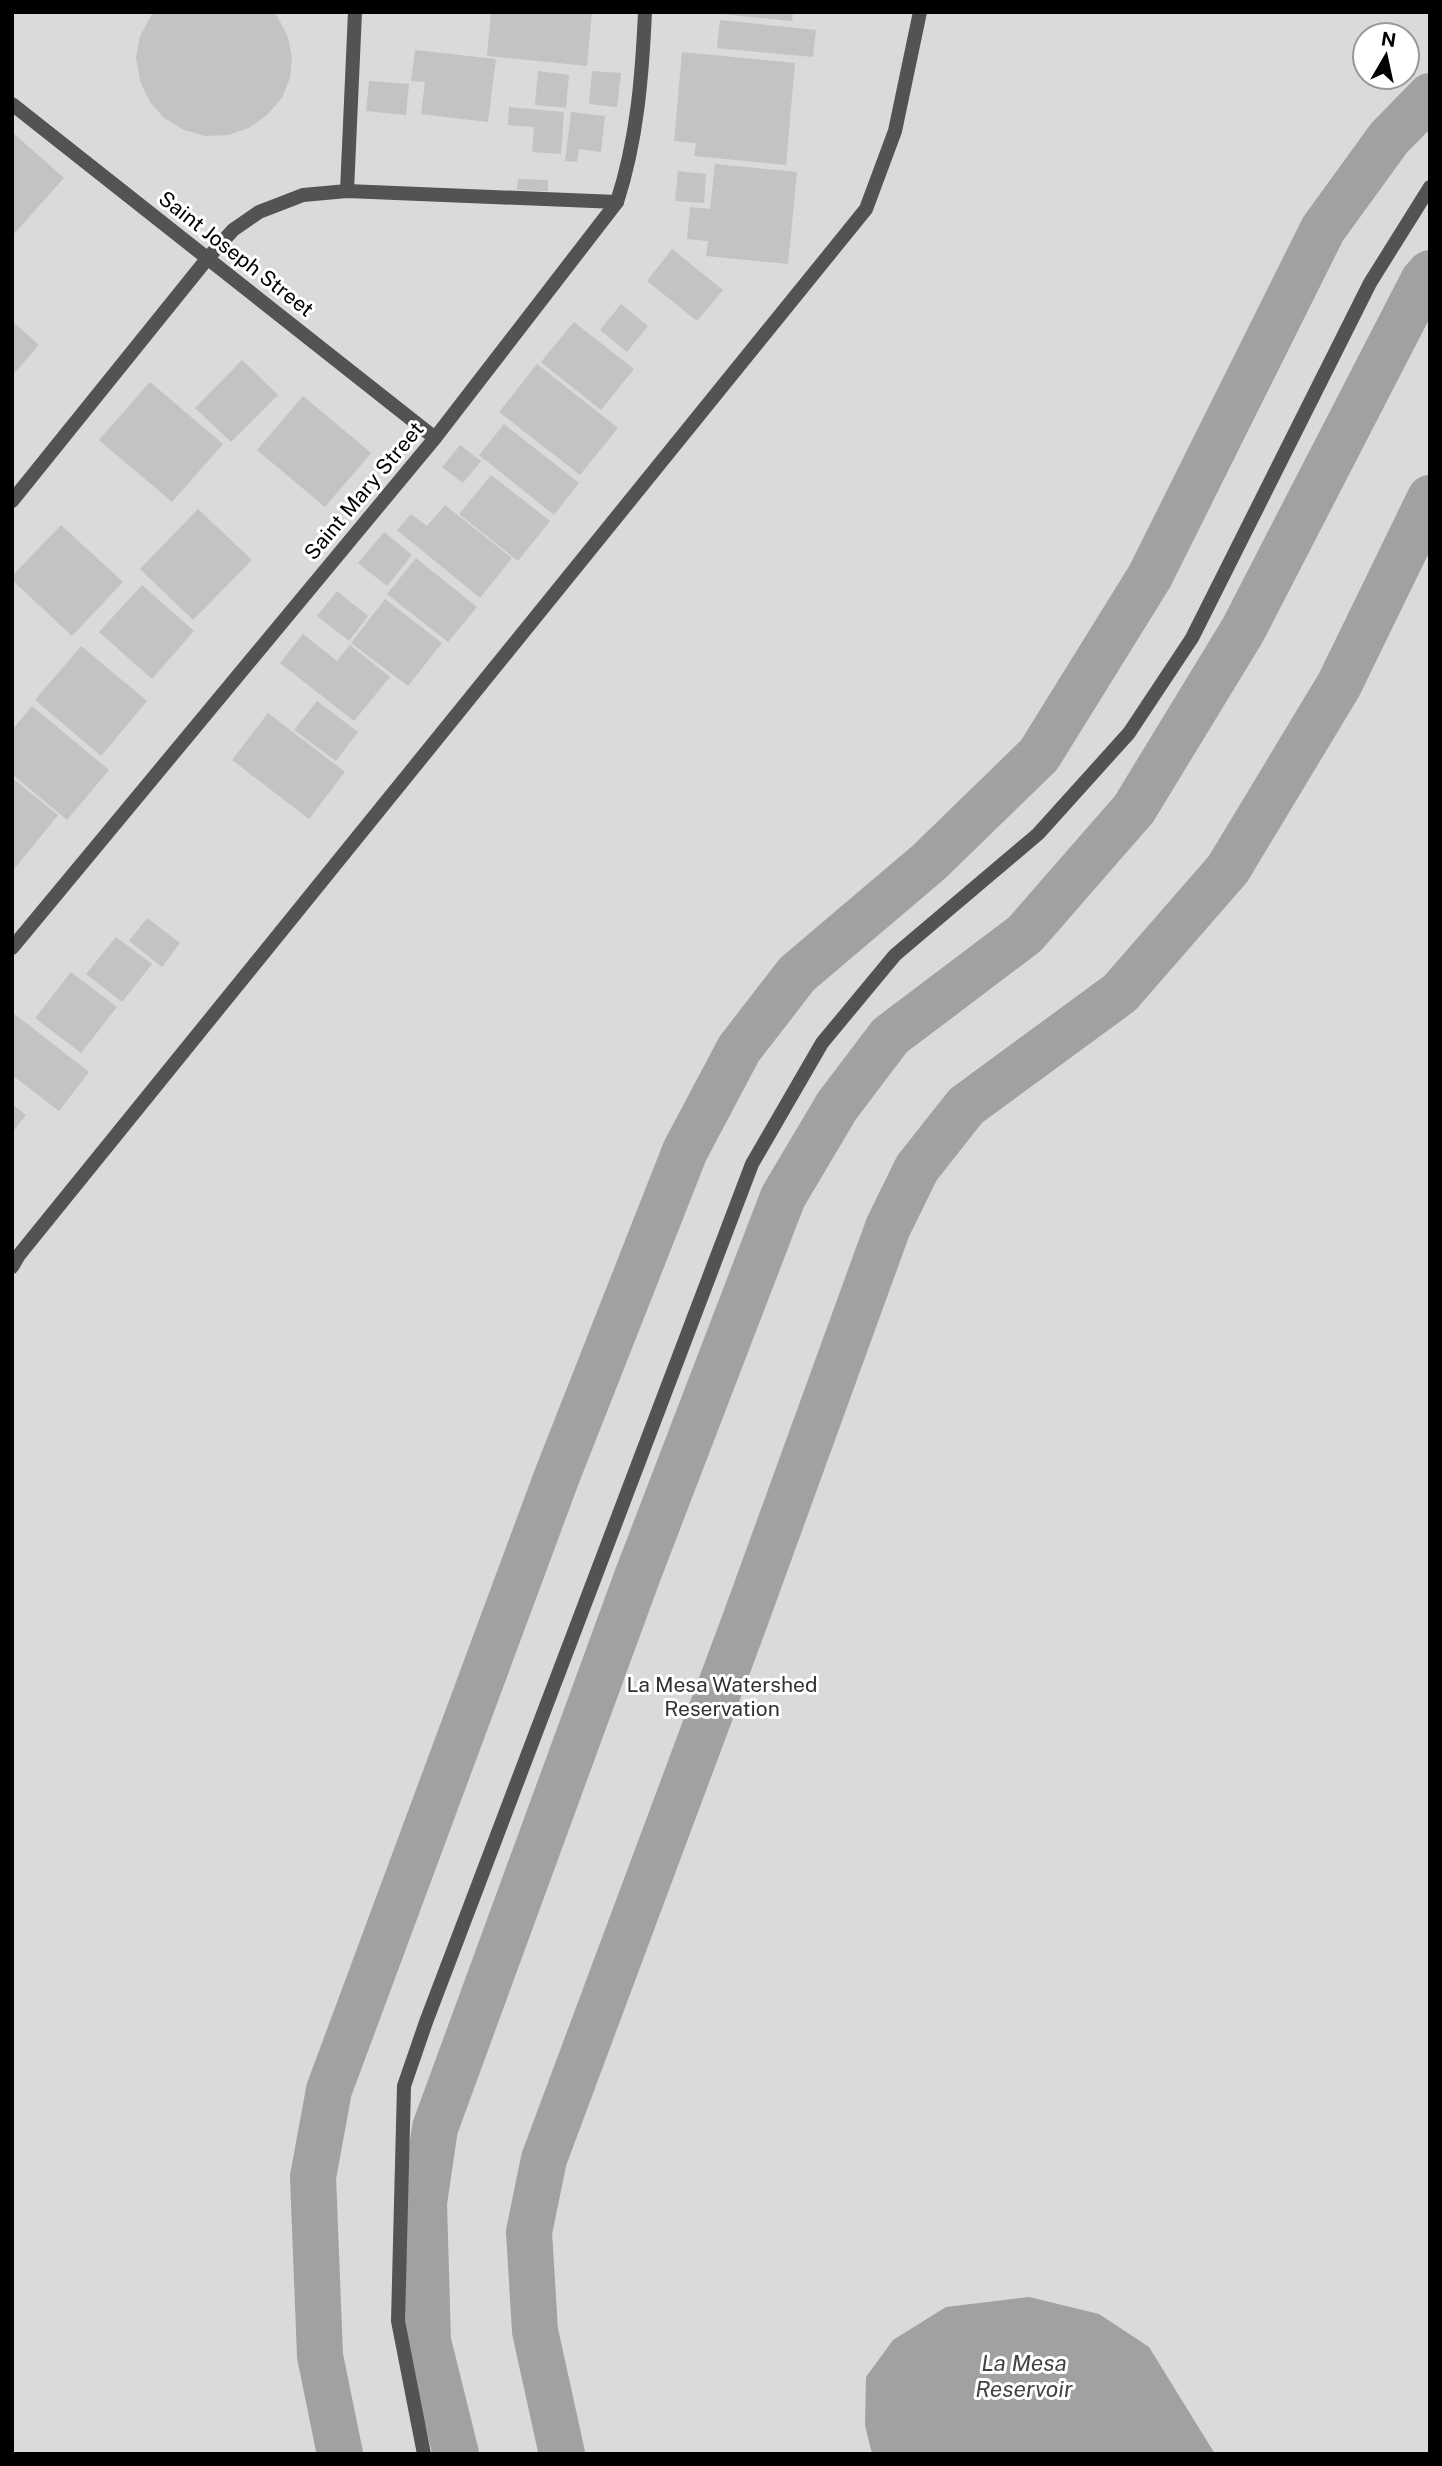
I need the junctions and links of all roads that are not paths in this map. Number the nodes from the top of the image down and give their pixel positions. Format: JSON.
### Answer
{"nodes":[{"id":1,"x":355,"y":12,"type":"edge"},
{"id":2,"x":645,"y":12,"type":"edge"},
{"id":3,"x":920,"y":12,"type":"edge"},
{"id":4,"x":12,"y":103,"type":"edge"},
{"id":5,"x":1430,"y":187,"type":"edge"},
{"id":6,"x":347,"y":191,"type":"junction"},
{"id":7,"x":617,"y":202,"type":"junction"},
{"id":8,"x":207,"y":258,"type":"junction"},
{"id":9,"x":435,"y":438,"type":"junction"},
{"id":10,"x":12,"y":501,"type":"edge"},
{"id":11,"x":12,"y":948,"type":"edge"},
{"id":12,"x":12,"y":1267,"type":"edge"},
{"id":13,"x":424,"y":2454,"type":"edge"}],
"edges":[{"from":1,"to":6,"type":"street"},
{"from":2,"to":7,"type":"street","name":"Saint Mary Street"},
{"from":3,"to":12,"type":"street"},
{"from":4,"to":8,"type":"street","name":"Saint Joseph Street"},
{"from":5,"to":13,"type":"street"},
{"from":6,"to":7,"type":"street"},
{"from":6,"to":8,"type":"street"},
{"from":7,"to":9,"type":"street","name":"Saint Mary Street"},
{"from":8,"to":9,"type":"street","name":"Saint Joseph Street"},
{"from":8,"to":10,"type":"street"},
{"from":9,"to":11,"type":"street","name":"Saint Mary Street"}]}
